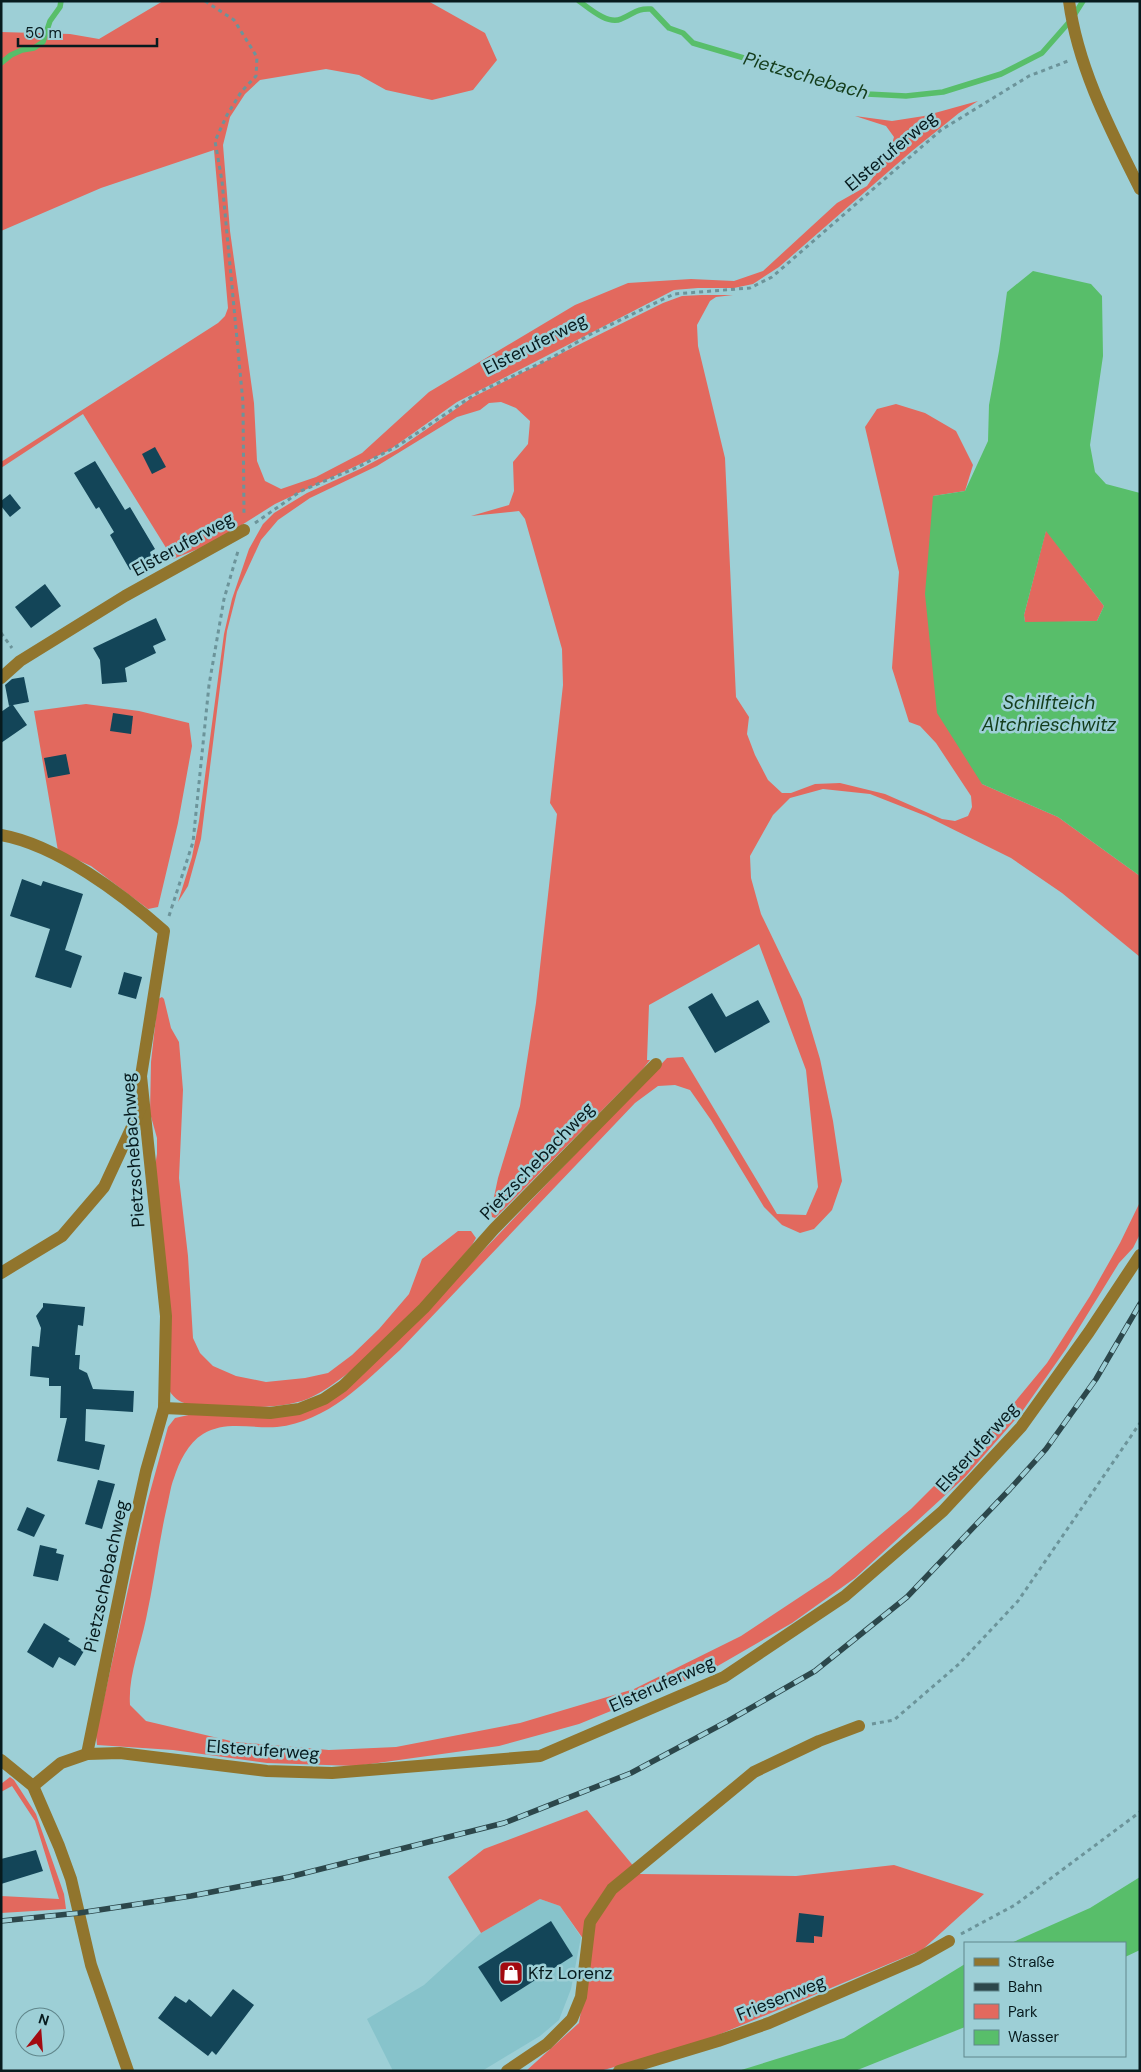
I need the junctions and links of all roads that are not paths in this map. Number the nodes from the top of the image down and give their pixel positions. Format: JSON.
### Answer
{"nodes":[{"id":1,"x":1070,"y":6,"type":"edge"},
{"id":2,"x":1140,"y":189,"type":"edge"},
{"id":3,"x":244,"y":530,"type":"road end"},
{"id":4,"x":1,"y":678,"type":"edge"},
{"id":5,"x":1,"y":835,"type":"edge"},
{"id":6,"x":656,"y":1064,"type":"dead end"},
{"id":7,"x":143,"y":1103,"type":"junction"},
{"id":8,"x":1140,"y":1255,"type":"edge"},
{"id":9,"x":1,"y":1273,"type":"edge"},
{"id":10,"x":164,"y":1408,"type":"junction"},
{"id":11,"x":859,"y":1726,"type":"road end"},
{"id":12,"x":87,"y":1754,"type":"junction"},
{"id":13,"x":1,"y":1760,"type":"edge"},
{"id":14,"x":33,"y":1786,"type":"junction"},
{"id":15,"x":949,"y":1940,"type":"road end"},
{"id":16,"x":128,"y":2071,"type":"edge"},
{"id":17,"x":507,"y":2071,"type":"edge"},
{"id":18,"x":619,"y":2071,"type":"edge"}],
"edges":[{"from":1,"to":2,"type":"street"},
{"from":3,"to":4,"type":"street","name":"Elsteruferweg"},
{"from":5,"to":7,"type":"street","name":"Pietzschebachweg"},
{"from":6,"to":10,"type":"street","name":"Pietzschebachweg"},
{"from":7,"to":9,"type":"street"},
{"from":7,"to":10,"type":"street","name":"Pietzschebachweg"},
{"from":8,"to":12,"type":"street","name":"Elsteruferweg"},
{"from":10,"to":12,"type":"street","name":"Pietzschebachweg"},
{"from":11,"to":17,"type":"street"},
{"from":12,"to":14,"type":"street","name":"Elsteruferweg"},
{"from":13,"to":14,"type":"street"},
{"from":14,"to":16,"type":"street"},
{"from":15,"to":18,"type":"street","name":"Friesenweg"}]}
